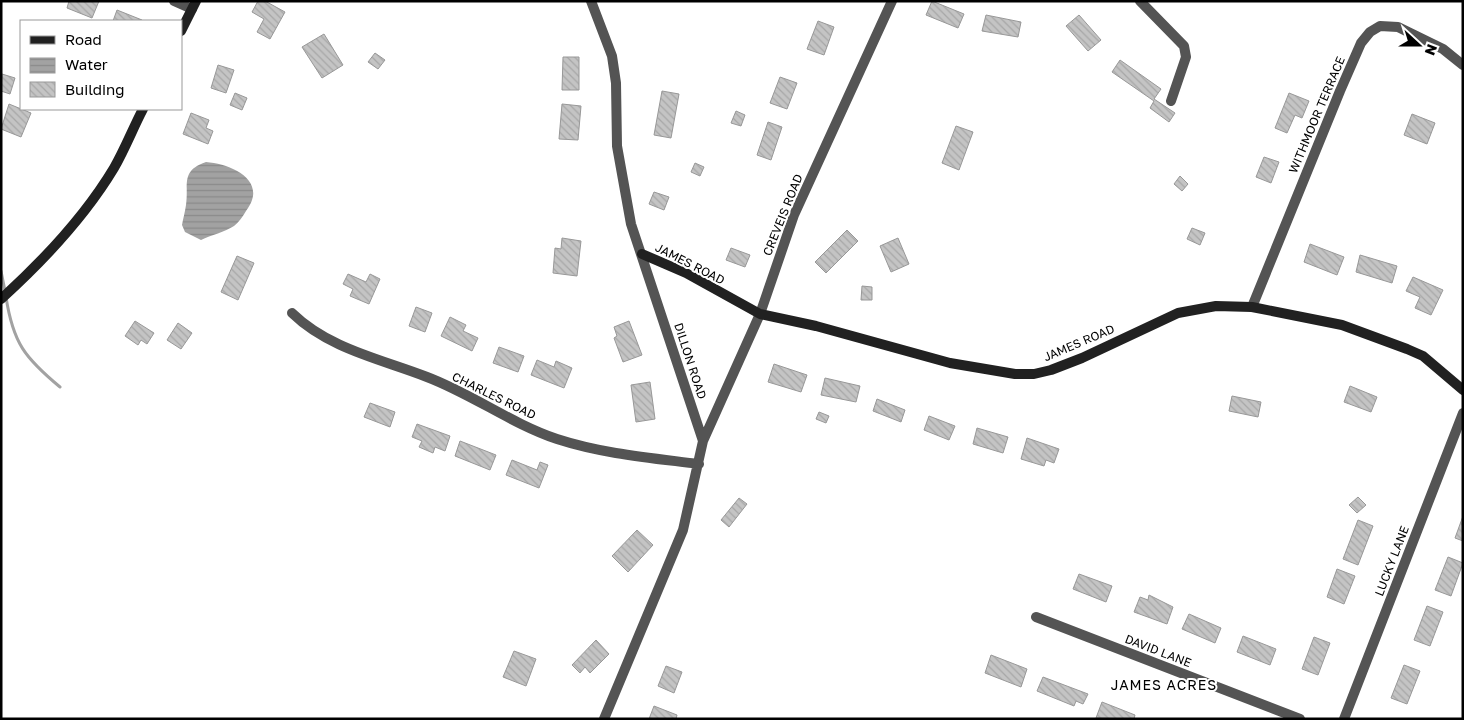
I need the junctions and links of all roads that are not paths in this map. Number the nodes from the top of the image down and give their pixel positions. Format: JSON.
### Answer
{"nodes":[{"id":1,"x":174,"y":1,"type":"edge"},
{"id":2,"x":592,"y":1,"type":"edge"},
{"id":3,"x":892,"y":1,"type":"edge"},
{"id":4,"x":1140,"y":1,"type":"edge"},
{"id":5,"x":194,"y":5,"type":"edge"},
{"id":6,"x":182,"y":29,"type":"edge"},
{"id":7,"x":1463,"y":65,"type":"edge"},
{"id":8,"x":1171,"y":101,"type":"dead end"},
{"id":9,"x":142,"y":110,"type":"edge"},
{"id":10,"x":642,"y":254,"type":"junction"},
{"id":11,"x":1,"y":299,"type":"edge"},
{"id":12,"x":1252,"y":307,"type":"junction"},
{"id":13,"x":292,"y":313,"type":"dead end"},
{"id":14,"x":760,"y":314,"type":"junction"},
{"id":15,"x":1463,"y":390,"type":"edge"},
{"id":16,"x":1463,"y":413,"type":"edge"},
{"id":17,"x":703,"y":441,"type":"junction"},
{"id":18,"x":699,"y":464,"type":"junction"},
{"id":19,"x":1036,"y":617,"type":"dead end"},
{"id":20,"x":604,"y":719,"type":"edge"},
{"id":21,"x":1300,"y":719,"type":"edge"},
{"id":22,"x":1344,"y":719,"type":"edge"}],
"edges":[{"from":1,"to":5,"type":"street"},
{"from":2,"to":10,"type":"street","name":"DILLON ROAD"},
{"from":3,"to":14,"type":"street","name":"CREVEIS ROAD"},
{"from":4,"to":8,"type":"street"},
{"from":5,"to":6,"type":"street"},
{"from":7,"to":12,"type":"street","name":"WITHMOOR TERRACE"},
{"from":9,"to":11,"type":"street"},
{"from":10,"to":14,"type":"street","name":"JAMES ROAD"},
{"from":10,"to":17,"type":"street","name":"DILLON ROAD"},
{"from":12,"to":14,"type":"street","name":"JAMES ROAD"},
{"from":12,"to":15,"type":"street","name":"JAMES ROAD"},
{"from":13,"to":18,"type":"street","name":"CHARLES ROAD"},
{"from":14,"to":17,"type":"street","name":"CREVEIS ROAD"},
{"from":16,"to":22,"type":"street","name":"LUCKY LANE"},
{"from":17,"to":18,"type":"street","name":"DILLON ROAD"},
{"from":18,"to":20,"type":"street","name":"DILLON ROAD"},
{"from":19,"to":21,"type":"street","name":"DAVID LANE"}]}
